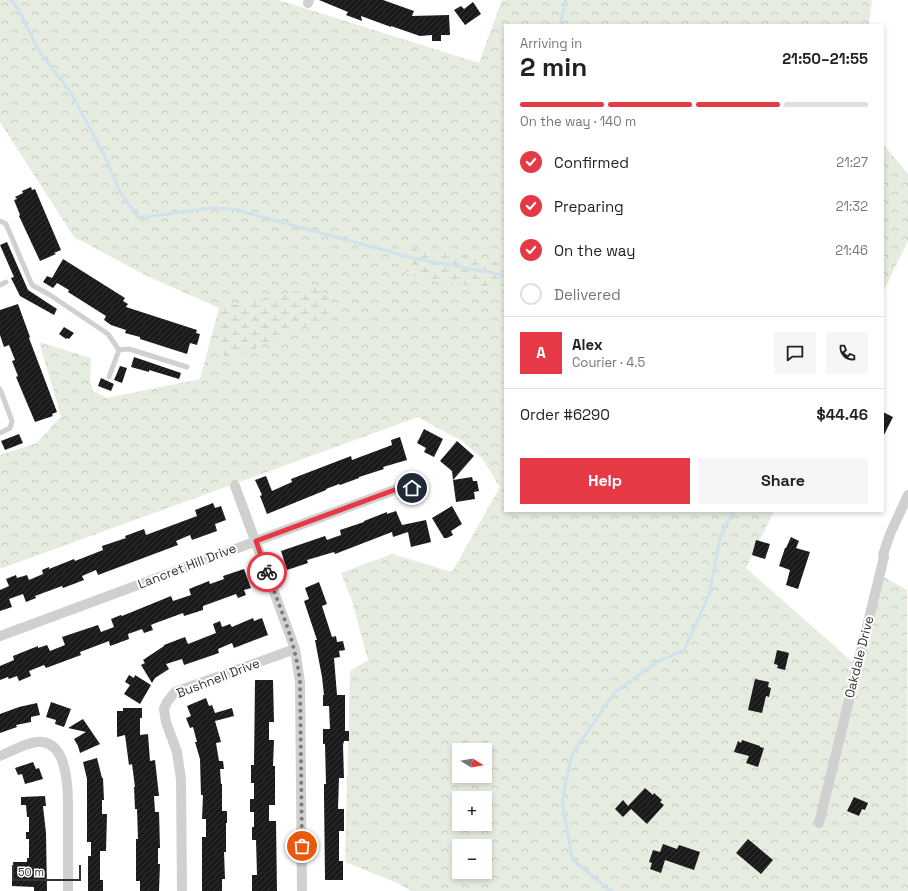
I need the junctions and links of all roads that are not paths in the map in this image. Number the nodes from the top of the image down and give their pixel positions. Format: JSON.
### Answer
{"nodes":[{"id":1,"x":0,"y":222,"type":"edge"},
{"id":2,"x":6,"y":282,"type":"dead end"},
{"id":3,"x":0,"y":284,"type":"edge"},
{"id":4,"x":120,"y":350,"type":"junction"},
{"id":5,"x":187,"y":367,"type":"dead end"},
{"id":6,"x":110,"y":377,"type":"dead end"},
{"id":7,"x":0,"y":389,"type":"edge"},
{"id":8,"x":0,"y":433,"type":"edge"},
{"id":9,"x":235,"y":486,"type":"dead end"},
{"id":10,"x":421,"y":490,"type":"dead end"},
{"id":11,"x":908,"y":495,"type":"edge"},
{"id":12,"x":256,"y":541,"type":"junction"},
{"id":13,"x":0,"y":636,"type":"edge"},
{"id":14,"x":295,"y":649,"type":"junction"},
{"id":15,"x":0,"y":756,"type":"edge"},
{"id":16,"x":819,"y":823,"type":"dead end"},
{"id":17,"x":68,"y":891,"type":"edge"},
{"id":18,"x":182,"y":891,"type":"edge"},
{"id":19,"x":302,"y":891,"type":"edge"}],
"edges":[{"from":1,"to":4,"type":"lane"},
{"from":2,"to":3,"type":"lane"},
{"from":4,"to":5,"type":"lane"},
{"from":4,"to":6,"type":"lane"},
{"from":7,"to":8,"type":"lane"},
{"from":9,"to":12,"type":"street"},
{"from":10,"to":12,"type":"street","name":"Lancret Hill Drive"},
{"from":11,"to":16,"type":"street","name":"Oakdale Drive"},
{"from":12,"to":13,"type":"street","name":"Lancret Hill Drive"},
{"from":12,"to":14,"type":"street"},
{"from":14,"to":18,"type":"street","name":"Bushnell Drive"},
{"from":14,"to":19,"type":"street"},
{"from":15,"to":17,"type":"street"}]}
